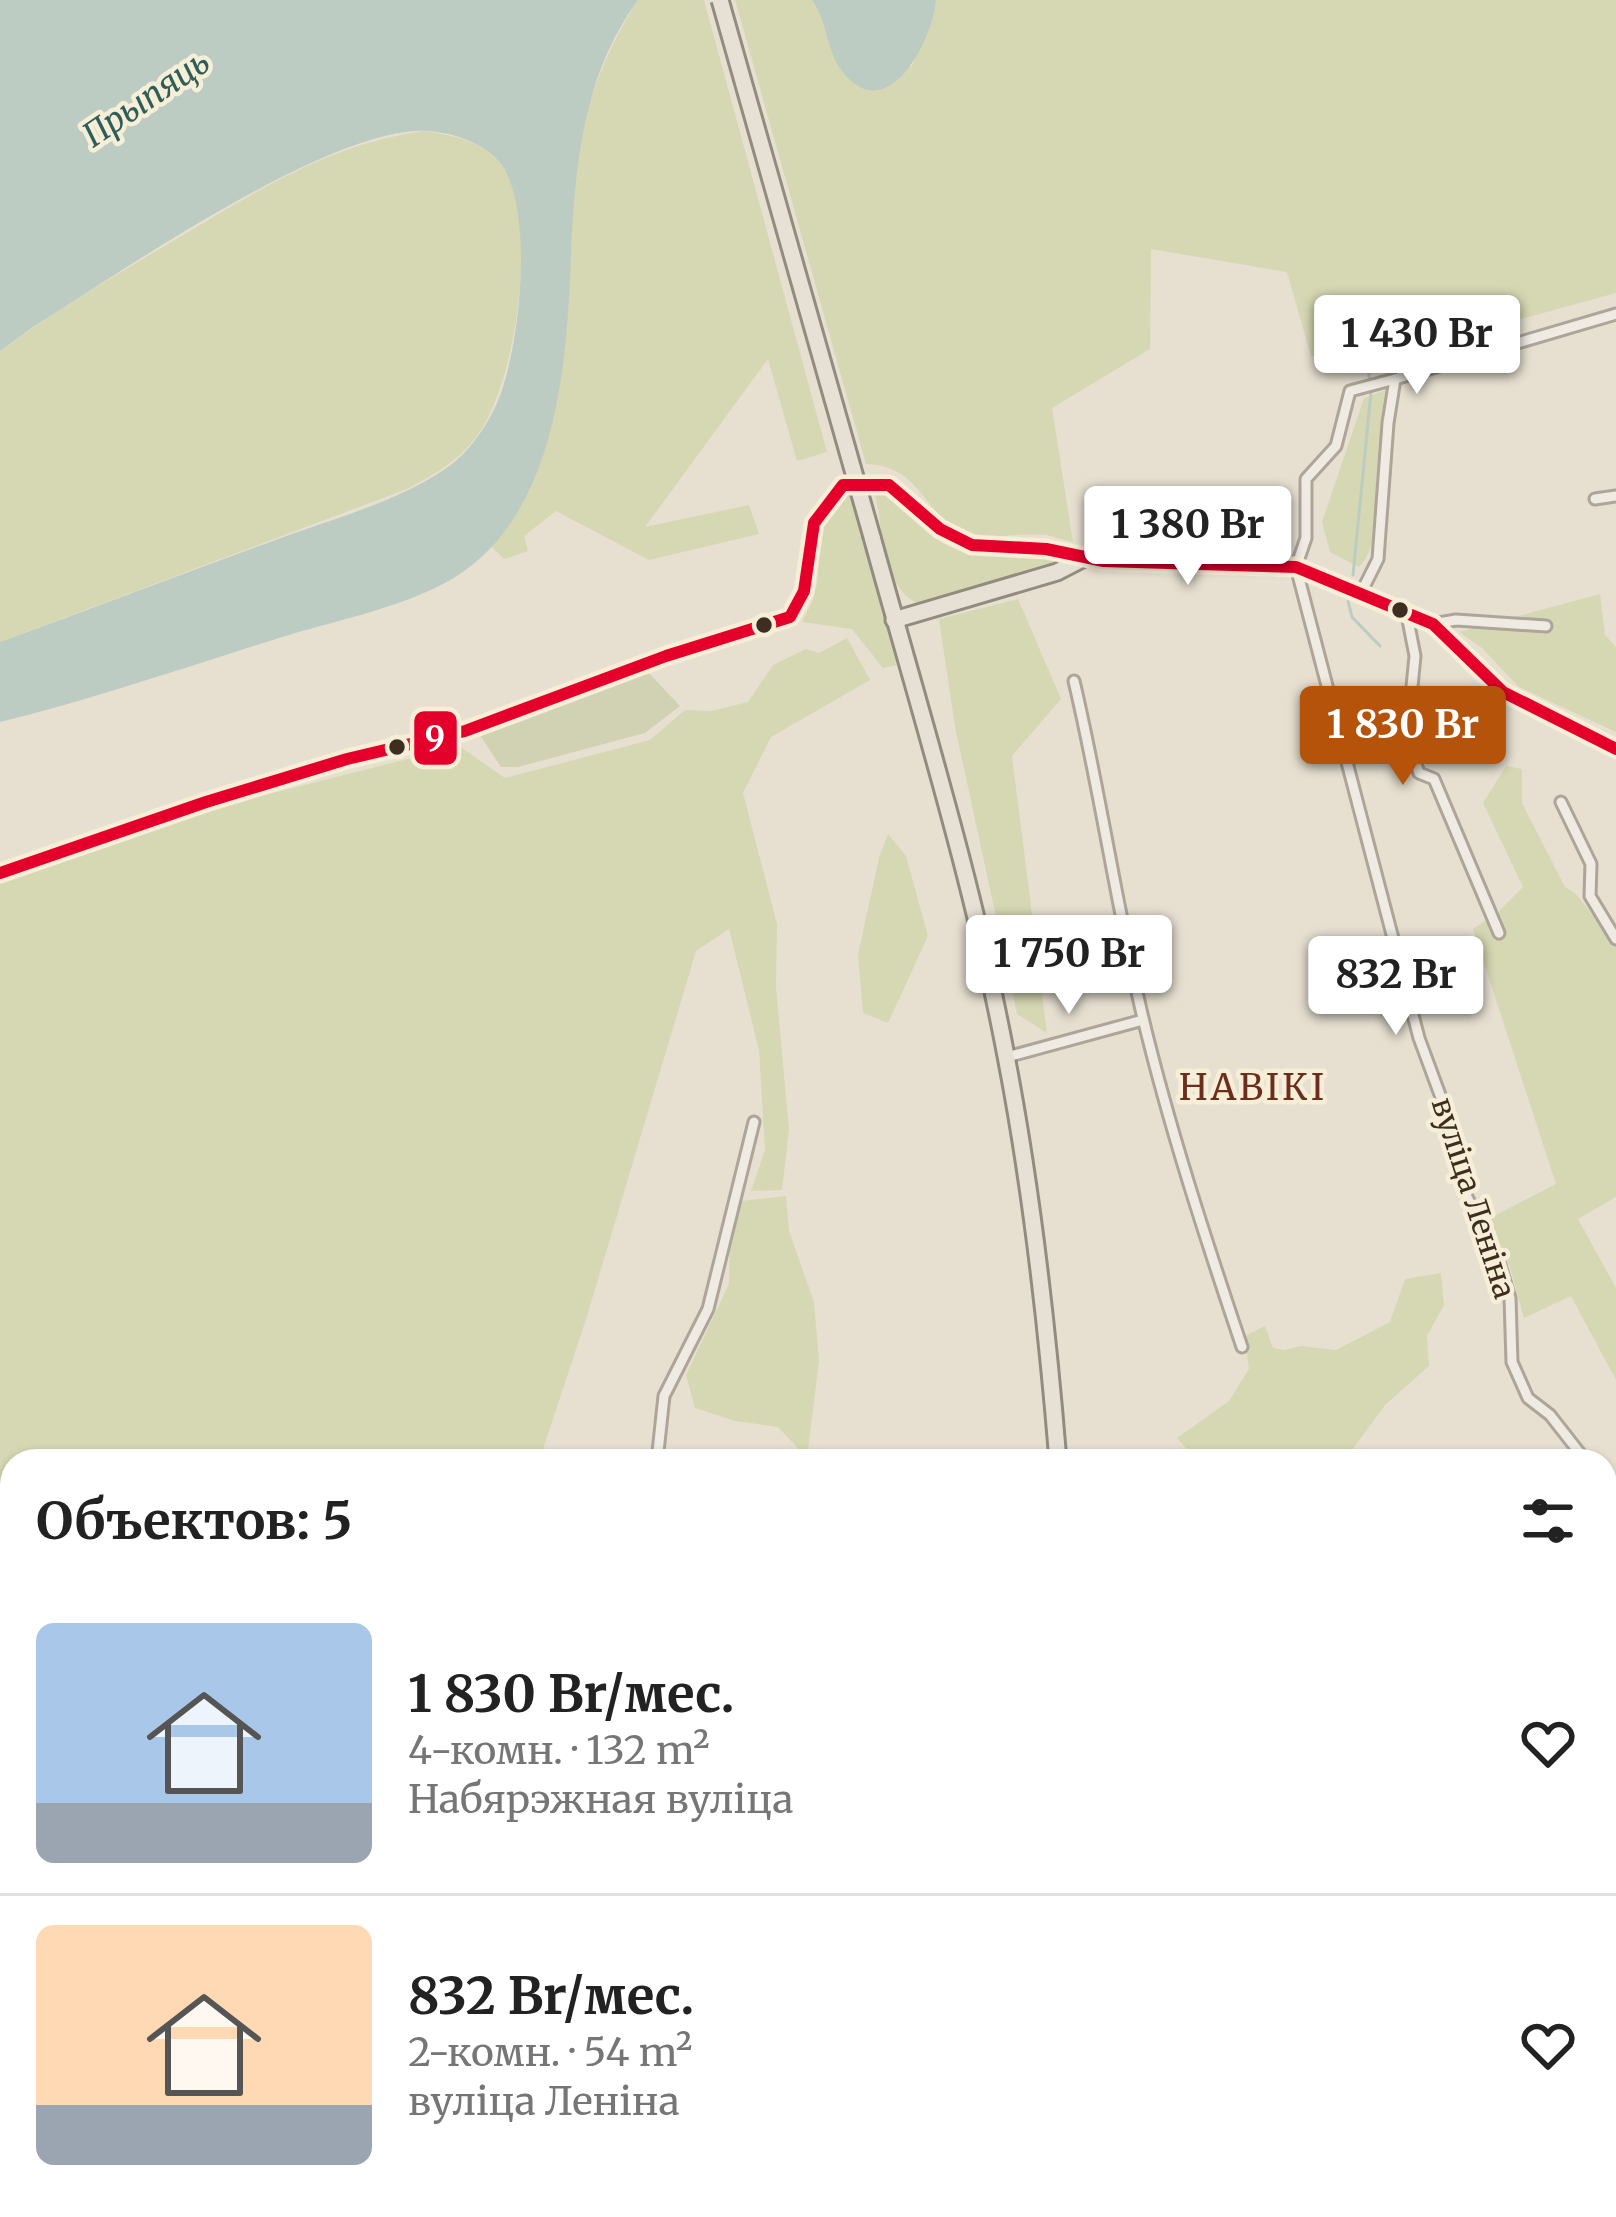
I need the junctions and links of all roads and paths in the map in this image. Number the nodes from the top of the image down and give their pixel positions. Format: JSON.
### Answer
{"nodes":[{"id":1,"x":720,"y":0,"type":"edge"},
{"id":2,"x":1616,"y":314,"type":"edge"},
{"id":3,"x":1395,"y":379,"type":"junction"},
{"id":4,"x":1616,"y":496,"type":"edge"},
{"id":5,"x":1594,"y":499,"type":"dead end"},
{"id":6,"x":1084,"y":558,"type":"junction"},
{"id":7,"x":1295,"y":567,"type":"junction"},
{"id":8,"x":1360,"y":595,"type":"junction"},
{"id":9,"x":1407,"y":615,"type":"junction"},
{"id":10,"x":894,"y":620,"type":"junction"},
{"id":11,"x":1433,"y":624,"type":"junction"},
{"id":12,"x":1546,"y":626,"type":"dead end"},
{"id":13,"x":1074,"y":681,"type":"dead end"},
{"id":14,"x":1616,"y":749,"type":"edge"},
{"id":15,"x":1561,"y":802,"type":"dead end"},
{"id":16,"x":0,"y":873,"type":"edge"},
{"id":17,"x":1499,"y":933,"type":"dead end"},
{"id":18,"x":1616,"y":939,"type":"edge"},
{"id":19,"x":1143,"y":1020,"type":"junction"},
{"id":20,"x":1007,"y":1057,"type":"junction"},
{"id":21,"x":754,"y":1122,"type":"dead end"},
{"id":22,"x":1242,"y":1347,"type":"dead end"},
{"id":23,"x":658,"y":1449,"type":"edge"},
{"id":24,"x":1057,"y":1449,"type":"edge"},
{"id":25,"x":1577,"y":1449,"type":"edge"}],
"edges":[{"from":1,"to":10,"type":"main road","bridge":true},
{"from":2,"to":3,"type":"street"},
{"from":3,"to":7,"type":"street"},
{"from":3,"to":8,"type":"street"},
{"from":4,"to":5,"type":"street"},
{"from":6,"to":7,"type":"street"},
{"from":6,"to":10,"type":"main road"},
{"from":6,"to":16,"type":"street"},
{"from":7,"to":8,"type":"street"},
{"from":7,"to":25,"type":"street","name":"вуліца Леніна"},
{"from":8,"to":9,"type":"street"},
{"from":9,"to":11,"type":"street"},
{"from":9,"to":17,"type":"street"},
{"from":10,"to":20,"type":"main road"},
{"from":11,"to":12,"type":"street"},
{"from":11,"to":14,"type":"street"},
{"from":13,"to":19,"type":"street"},
{"from":15,"to":18,"type":"street"},
{"from":19,"to":20,"type":"street"},
{"from":19,"to":22,"type":"street"},
{"from":20,"to":24,"type":"main road"},
{"from":21,"to":23,"type":"street"}]}
